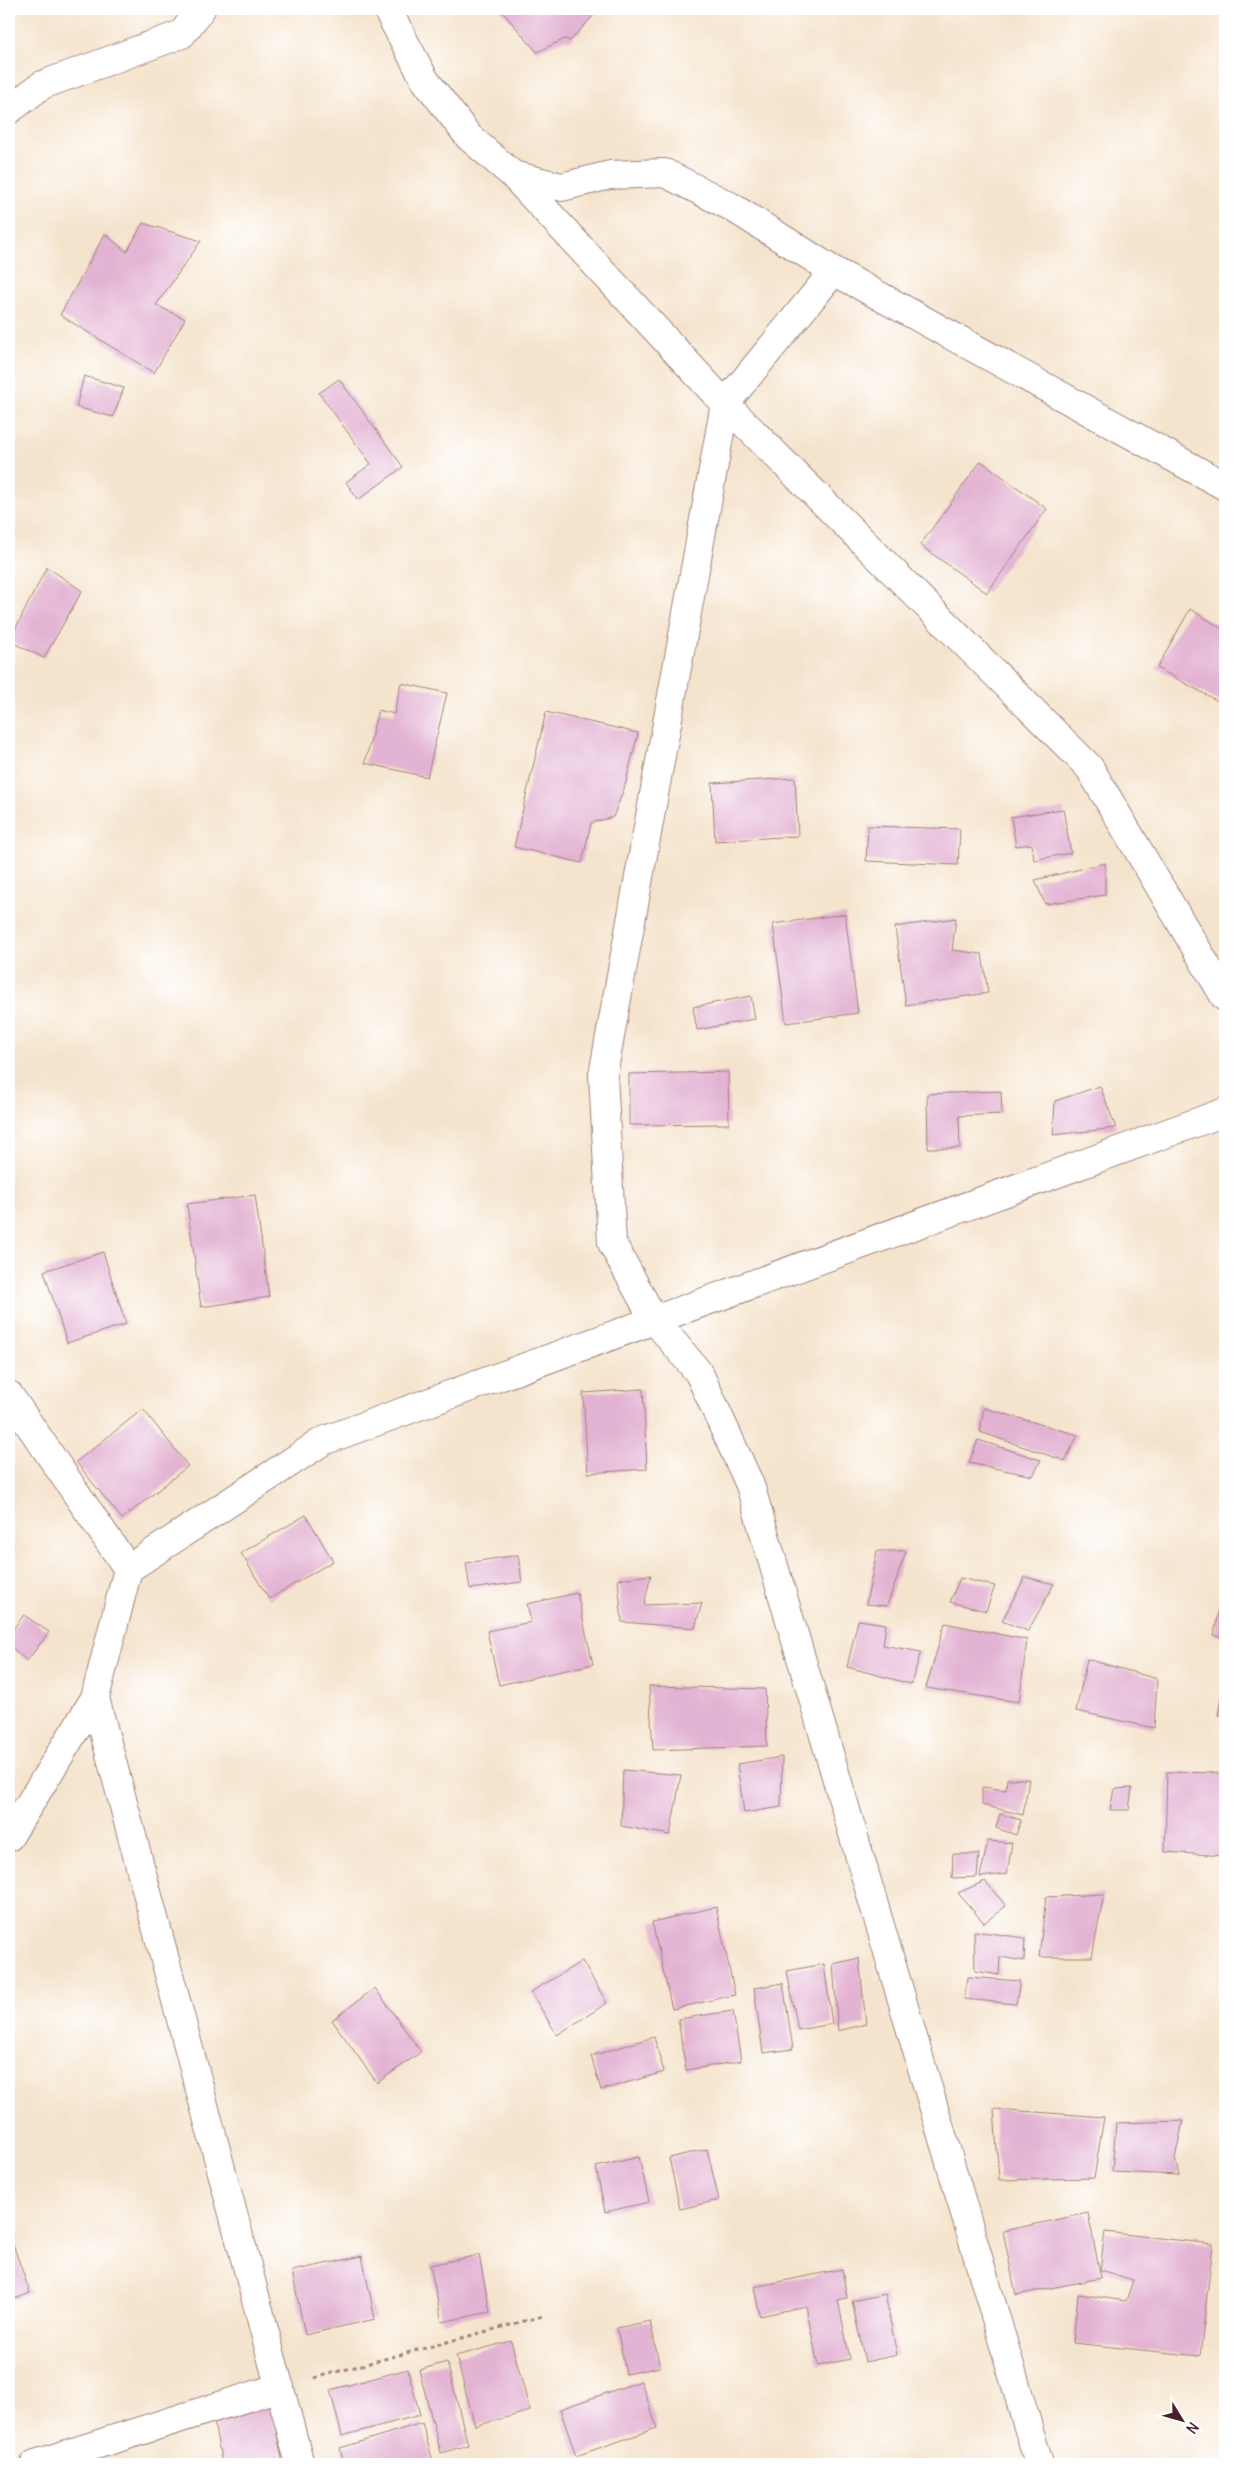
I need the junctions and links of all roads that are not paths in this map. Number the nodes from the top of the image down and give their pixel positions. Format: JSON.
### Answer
{"nodes":[{"id":1,"x":201,"y":9,"type":"edge"},
{"id":2,"x":387,"y":9,"type":"edge"},
{"id":3,"x":9,"y":110,"type":"edge"},
{"id":4,"x":513,"y":175,"type":"junction"},
{"id":5,"x":834,"y":271,"type":"junction"},
{"id":6,"x":724,"y":404,"type":"junction"},
{"id":7,"x":1225,"y":486,"type":"edge"},
{"id":8,"x":1225,"y":996,"type":"edge"},
{"id":9,"x":1225,"y":1112,"type":"edge"},
{"id":10,"x":653,"y":1318,"type":"junction"},
{"id":11,"x":9,"y":1396,"type":"edge"},
{"id":12,"x":128,"y":1569,"type":"junction"},
{"id":13,"x":95,"y":1698,"type":"junction"},
{"id":14,"x":9,"y":1837,"type":"edge"},
{"id":15,"x":280,"y":2387,"type":"junction"},
{"id":16,"x":35,"y":2464,"type":"edge"},
{"id":17,"x":300,"y":2464,"type":"edge"},
{"id":18,"x":1039,"y":2464,"type":"edge"}],
"edges":[{"from":1,"to":3,"type":"street"},
{"from":2,"to":4,"type":"street"},
{"from":4,"to":5,"type":"street"},
{"from":4,"to":6,"type":"street"},
{"from":5,"to":6,"type":"street"},
{"from":5,"to":7,"type":"street"},
{"from":6,"to":8,"type":"street"},
{"from":6,"to":10,"type":"street"},
{"from":9,"to":10,"type":"street"},
{"from":10,"to":12,"type":"street"},
{"from":10,"to":18,"type":"street"},
{"from":11,"to":12,"type":"street"},
{"from":12,"to":13,"type":"street"},
{"from":13,"to":14,"type":"street"},
{"from":13,"to":15,"type":"street"},
{"from":15,"to":16,"type":"street"},
{"from":15,"to":17,"type":"street"}]}
